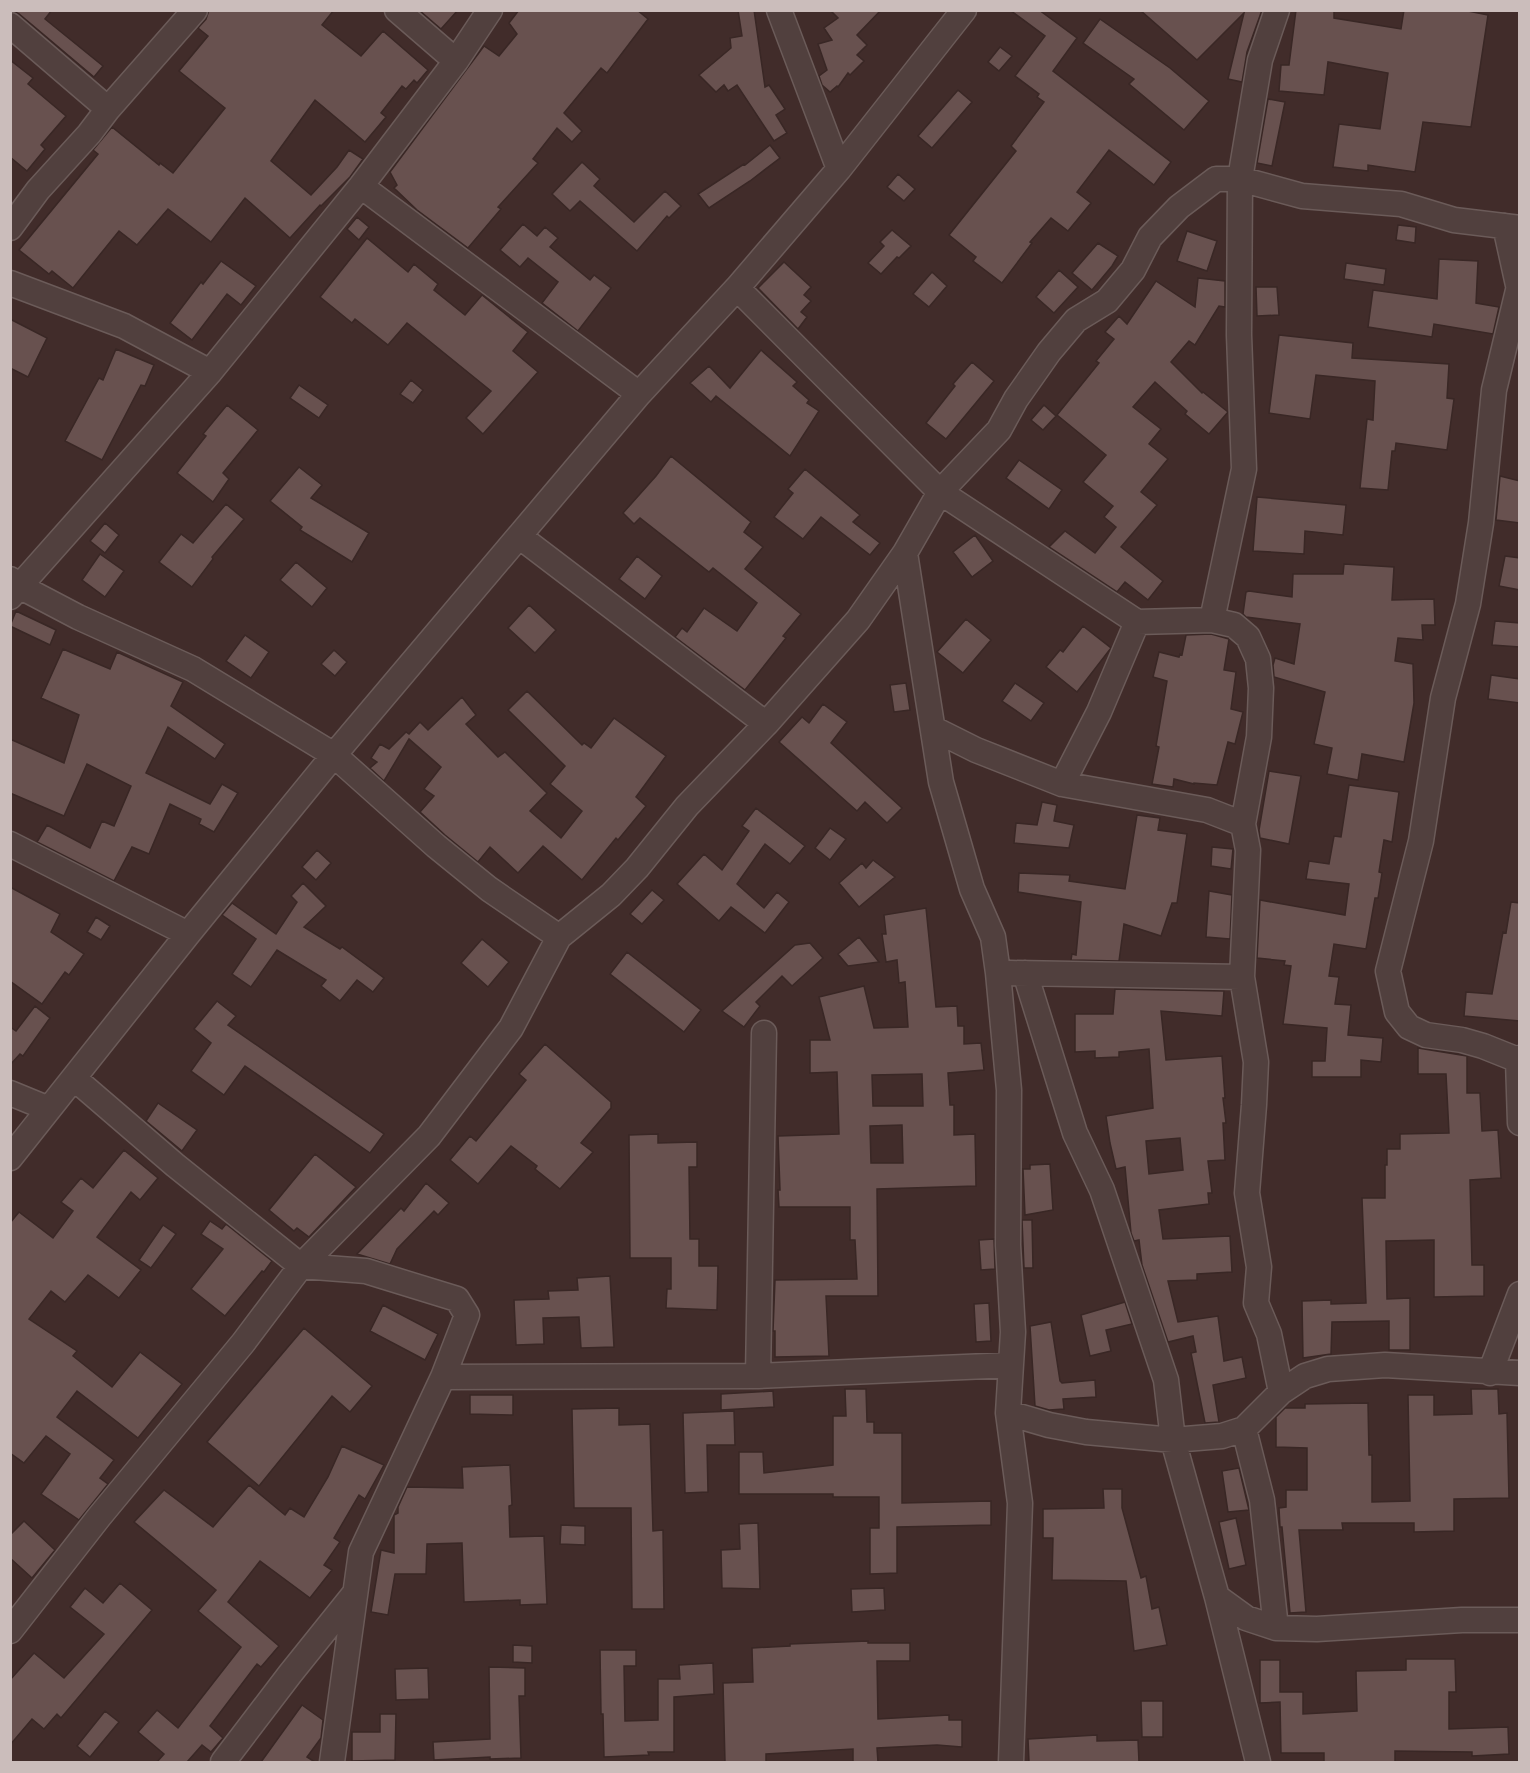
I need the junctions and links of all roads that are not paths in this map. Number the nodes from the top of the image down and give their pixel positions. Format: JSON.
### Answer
{"nodes":[{"id":1,"x":195,"y":10,"type":"edge"},
{"id":2,"x":397,"y":10,"type":"edge"},
{"id":3,"x":490,"y":10,"type":"edge"},
{"id":4,"x":779,"y":10,"type":"edge"},
{"id":5,"x":964,"y":10,"type":"edge"},
{"id":6,"x":1277,"y":10,"type":"edge"},
{"id":7,"x":10,"y":25,"type":"edge"},
{"id":8,"x":456,"y":61,"type":"junction"},
{"id":9,"x":108,"y":109,"type":"junction"},
{"id":10,"x":838,"y":169,"type":"junction"},
{"id":11,"x":1240,"y":179,"type":"junction"},
{"id":12,"x":362,"y":186,"type":"junction"},
{"id":13,"x":1513,"y":227,"type":"edge"},
{"id":14,"x":10,"y":228,"type":"edge"},
{"id":15,"x":10,"y":283,"type":"edge"},
{"id":16,"x":1519,"y":283,"type":"edge"},
{"id":17,"x":737,"y":288,"type":"junction"},
{"id":18,"x":210,"y":372,"type":"junction"},
{"id":19,"x":639,"y":394,"type":"junction"},
{"id":20,"x":940,"y":492,"type":"junction"},
{"id":21,"x":519,"y":536,"type":"junction"},
{"id":22,"x":905,"y":553,"type":"junction"},
{"id":23,"x":13,"y":587,"type":"edge"},
{"id":24,"x":1212,"y":620,"type":"junction"},
{"id":25,"x":1137,"y":622,"type":"junction"},
{"id":26,"x":765,"y":724,"type":"junction"},
{"id":27,"x":934,"y":729,"type":"junction"},
{"id":28,"x":334,"y":755,"type":"junction"},
{"id":29,"x":1062,"y":784,"type":"junction"},
{"id":30,"x":1244,"y":824,"type":"junction"},
{"id":31,"x":10,"y":844,"type":"edge"},
{"id":32,"x":188,"y":934,"type":"junction"},
{"id":33,"x":560,"y":937,"type":"junction"},
{"id":34,"x":998,"y":973,"type":"junction"},
{"id":35,"x":1025,"y":973,"type":"junction"},
{"id":36,"x":1242,"y":977,"type":"junction"},
{"id":37,"x":764,"y":1033,"type":"dead end"},
{"id":38,"x":1519,"y":1059,"type":"edge"},
{"id":39,"x":75,"y":1079,"type":"junction"},
{"id":40,"x":10,"y":1092,"type":"edge"},
{"id":41,"x":49,"y":1108,"type":"junction"},
{"id":42,"x":1520,"y":1123,"type":"edge"},
{"id":43,"x":10,"y":1158,"type":"edge"},
{"id":44,"x":301,"y":1266,"type":"junction"},
{"id":45,"x":1520,"y":1294,"type":"edge"},
{"id":46,"x":1011,"y":1365,"type":"junction"},
{"id":47,"x":1490,"y":1373,"type":"junction"},
{"id":48,"x":1520,"y":1373,"type":"edge"},
{"id":49,"x":758,"y":1376,"type":"junction"},
{"id":50,"x":442,"y":1377,"type":"junction"},
{"id":51,"x":1281,"y":1392,"type":"junction"},
{"id":52,"x":1008,"y":1413,"type":"junction"},
{"id":53,"x":1244,"y":1430,"type":"junction"},
{"id":54,"x":1173,"y":1440,"type":"junction"},
{"id":55,"x":355,"y":1593,"type":"junction"},
{"id":56,"x":1217,"y":1597,"type":"junction"},
{"id":57,"x":1520,"y":1620,"type":"edge"},
{"id":58,"x":1276,"y":1628,"type":"junction"},
{"id":59,"x":10,"y":1631,"type":"edge"},
{"id":60,"x":223,"y":1762,"type":"edge"},
{"id":61,"x":332,"y":1762,"type":"edge"},
{"id":62,"x":1011,"y":1762,"type":"edge"},
{"id":63,"x":1258,"y":1762,"type":"edge"}],
"edges":[{"from":1,"to":9,"type":"street"},
{"from":2,"to":8,"type":"street"},
{"from":3,"to":8,"type":"street"},
{"from":4,"to":10,"type":"street"},
{"from":5,"to":10,"type":"street"},
{"from":6,"to":11,"type":"street"},
{"from":7,"to":9,"type":"street"},
{"from":8,"to":12,"type":"street"},
{"from":9,"to":14,"type":"street"},
{"from":10,"to":17,"type":"street"},
{"from":11,"to":13,"type":"street"},
{"from":11,"to":20,"type":"street"},
{"from":11,"to":24,"type":"street"},
{"from":12,"to":18,"type":"street"},
{"from":12,"to":19,"type":"street"},
{"from":13,"to":16,"type":"street"},
{"from":15,"to":18,"type":"street"},
{"from":16,"to":38,"type":"street"},
{"from":17,"to":19,"type":"street"},
{"from":17,"to":20,"type":"street"},
{"from":18,"to":23,"type":"street"},
{"from":19,"to":21,"type":"street"},
{"from":20,"to":22,"type":"street"},
{"from":20,"to":25,"type":"street"},
{"from":21,"to":26,"type":"street"},
{"from":21,"to":28,"type":"street"},
{"from":22,"to":26,"type":"street"},
{"from":22,"to":27,"type":"street"},
{"from":23,"to":28,"type":"street"},
{"from":24,"to":25,"type":"street"},
{"from":24,"to":30,"type":"street"},
{"from":25,"to":29,"type":"street"},
{"from":26,"to":33,"type":"street"},
{"from":27,"to":29,"type":"street"},
{"from":27,"to":34,"type":"street"},
{"from":28,"to":32,"type":"street"},
{"from":28,"to":33,"type":"street"},
{"from":29,"to":30,"type":"street"},
{"from":30,"to":36,"type":"street"},
{"from":31,"to":32,"type":"street"},
{"from":32,"to":39,"type":"street"},
{"from":33,"to":44,"type":"street"},
{"from":34,"to":35,"type":"street"},
{"from":34,"to":46,"type":"street"},
{"from":35,"to":36,"type":"street"},
{"from":35,"to":54,"type":"street"},
{"from":36,"to":51,"type":"street"},
{"from":37,"to":49,"type":"street"},
{"from":38,"to":42,"type":"street"},
{"from":39,"to":41,"type":"street"},
{"from":39,"to":44,"type":"street"},
{"from":40,"to":41,"type":"street"},
{"from":41,"to":43,"type":"street"},
{"from":44,"to":50,"type":"street"},
{"from":44,"to":59,"type":"street"},
{"from":45,"to":47,"type":"street"},
{"from":46,"to":49,"type":"street"},
{"from":46,"to":52,"type":"street"},
{"from":47,"to":48,"type":"street"},
{"from":47,"to":51,"type":"street"},
{"from":49,"to":50,"type":"street"},
{"from":50,"to":55,"type":"street"},
{"from":51,"to":53,"type":"street"},
{"from":52,"to":54,"type":"street"},
{"from":52,"to":62,"type":"street"},
{"from":53,"to":54,"type":"street"},
{"from":53,"to":58,"type":"street"},
{"from":54,"to":56,"type":"street"},
{"from":55,"to":60,"type":"street"},
{"from":55,"to":61,"type":"street"},
{"from":56,"to":58,"type":"street"},
{"from":56,"to":63,"type":"street"},
{"from":57,"to":58,"type":"street"}]}
